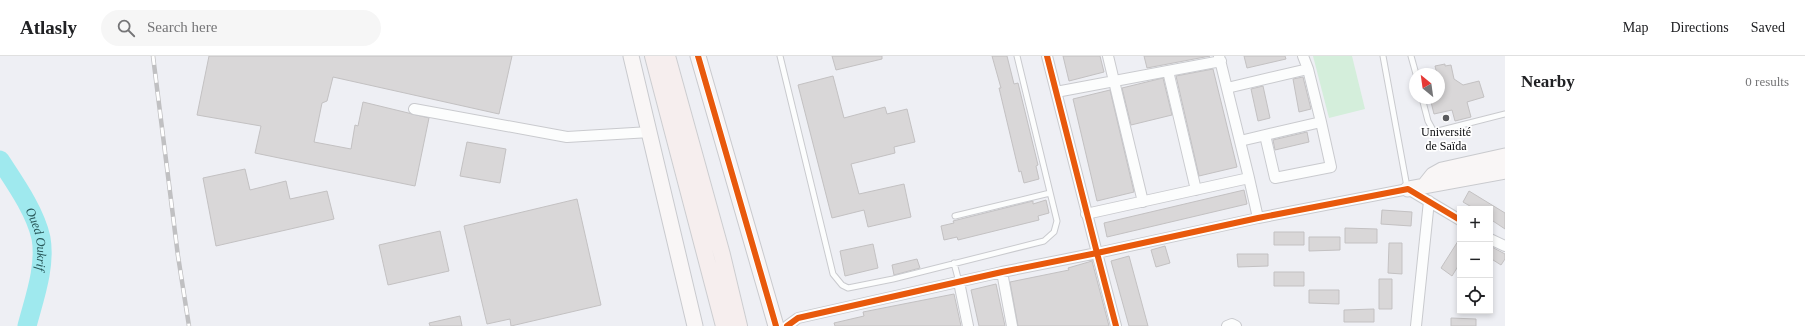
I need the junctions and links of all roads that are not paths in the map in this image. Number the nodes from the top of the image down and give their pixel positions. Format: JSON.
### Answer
{"nodes":[{"id":1,"x":631,"y":56,"type":"edge"},
{"id":2,"x":653,"y":56,"type":"edge"},
{"id":3,"x":667,"y":56,"type":"edge"},
{"id":4,"x":698,"y":56,"type":"edge"},
{"id":5,"x":780,"y":56,"type":"edge"},
{"id":6,"x":1017,"y":56,"type":"edge"},
{"id":7,"x":1047,"y":56,"type":"edge"},
{"id":8,"x":1108,"y":56,"type":"edge"},
{"id":9,"x":1303,"y":56,"type":"edge"},
{"id":10,"x":1383,"y":56,"type":"edge"},
{"id":11,"x":1411,"y":56,"type":"edge"},
{"id":12,"x":1220,"y":58,"type":"edge"},
{"id":13,"x":1414,"y":68,"type":"edge"},
{"id":14,"x":1308,"y":69,"type":"junction"},
{"id":15,"x":1168,"y":71,"type":"junction"},
{"id":16,"x":1113,"y":82,"type":"junction"},
{"id":17,"x":1227,"y":88,"type":"junction"},
{"id":18,"x":1056,"y":92,"type":"junction"},
{"id":19,"x":1424,"y":104,"type":"edge"},
{"id":20,"x":414,"y":109,"type":"dead end"},
{"id":21,"x":1505,"y":114,"type":"edge"},
{"id":22,"x":1321,"y":122,"type":"junction"},
{"id":23,"x":650,"y":132,"type":"junction"},
{"id":24,"x":1265,"y":135,"type":"junction"},
{"id":25,"x":1240,"y":141,"type":"junction"},
{"id":26,"x":1505,"y":156,"type":"edge"},
{"id":27,"x":1505,"y":171,"type":"edge"},
{"id":28,"x":1249,"y":178,"type":"junction"},
{"id":29,"x":1425,"y":185,"type":"junction"},
{"id":30,"x":1408,"y":188,"type":"junction"},
{"id":31,"x":1196,"y":190,"type":"junction"},
{"id":32,"x":1050,"y":193,"type":"junction"},
{"id":33,"x":1429,"y":201,"type":"junction"},
{"id":34,"x":1143,"y":202,"type":"junction"},
{"id":35,"x":1086,"y":214,"type":"junction"},
{"id":36,"x":955,"y":216,"type":"dead end"},
{"id":37,"x":1258,"y":218,"type":"junction"},
{"id":38,"x":1457,"y":218,"type":"edge"},
{"id":39,"x":1493,"y":240,"type":"edge"},
{"id":40,"x":1505,"y":246,"type":"edge"},
{"id":41,"x":1097,"y":253,"type":"junction"},
{"id":42,"x":954,"y":263,"type":"junction"},
{"id":43,"x":1002,"y":272,"type":"junction"},
{"id":44,"x":959,"y":282,"type":"junction"},
{"id":45,"x":799,"y":322,"type":"edge"},
{"id":46,"x":695,"y":326,"type":"edge"},
{"id":47,"x":724,"y":326,"type":"edge"},
{"id":48,"x":739,"y":326,"type":"edge"},
{"id":49,"x":776,"y":326,"type":"edge"},
{"id":50,"x":787,"y":326,"type":"edge"},
{"id":51,"x":968,"y":326,"type":"edge"},
{"id":52,"x":1012,"y":326,"type":"edge"},
{"id":53,"x":1116,"y":326,"type":"edge"},
{"id":54,"x":1227,"y":326,"type":"edge"},
{"id":55,"x":1236,"y":326,"type":"edge"},
{"id":56,"x":1416,"y":326,"type":"edge"}],
"edges":[{"from":1,"to":23,"type":"main road"},
{"from":2,"to":47,"type":"main road"},
{"from":3,"to":48,"type":"main road"},
{"from":4,"to":49,"type":"main road"},
{"from":5,"to":42,"type":"lane"},
{"from":6,"to":32,"type":"lane"},
{"from":7,"to":18,"type":"street"},
{"from":8,"to":16,"type":"street"},
{"from":9,"to":14,"type":"street"},
{"from":10,"to":30,"type":"lane"},
{"from":11,"to":13,"type":"lane"},
{"from":12,"to":15,"type":"street"},
{"from":12,"to":17,"type":"street"},
{"from":14,"to":17,"type":"street"},
{"from":14,"to":22,"type":"street"},
{"from":15,"to":16,"type":"street"},
{"from":15,"to":31,"type":"street"},
{"from":16,"to":18,"type":"street"},
{"from":16,"to":34,"type":"street"},
{"from":17,"to":25,"type":"street"},
{"from":18,"to":35,"type":"street"},
{"from":19,"to":21,"type":"lane"},
{"from":20,"to":23,"type":"street"},
{"from":22,"to":24,"type":"street"},
{"from":22,"to":24,"type":"street"},
{"from":23,"to":46,"type":"main road"},
{"from":24,"to":25,"type":"street"},
{"from":25,"to":28,"type":"street"},
{"from":26,"to":29,"type":"main road"},
{"from":27,"to":29,"type":"main road"},
{"from":28,"to":31,"type":"street"},
{"from":28,"to":37,"type":"street"},
{"from":29,"to":30,"type":"main road"},
{"from":30,"to":33,"type":"street"},
{"from":30,"to":37,"type":"street"},
{"from":31,"to":34,"type":"street"},
{"from":32,"to":36,"type":"lane"},
{"from":32,"to":42,"type":"lane"},
{"from":33,"to":38,"type":"street"},
{"from":33,"to":56,"type":"street"},
{"from":34,"to":35,"type":"street"},
{"from":35,"to":41,"type":"street"},
{"from":37,"to":41,"type":"street"},
{"from":39,"to":40,"type":"street"},
{"from":41,"to":43,"type":"street"},
{"from":41,"to":53,"type":"street"},
{"from":42,"to":44,"type":"lane"},
{"from":43,"to":44,"type":"street"},
{"from":43,"to":52,"type":"street"},
{"from":44,"to":45,"type":"street"},
{"from":44,"to":51,"type":"street"},
{"from":45,"to":50,"type":"street"},
{"from":54,"to":55,"type":"street"}]}
